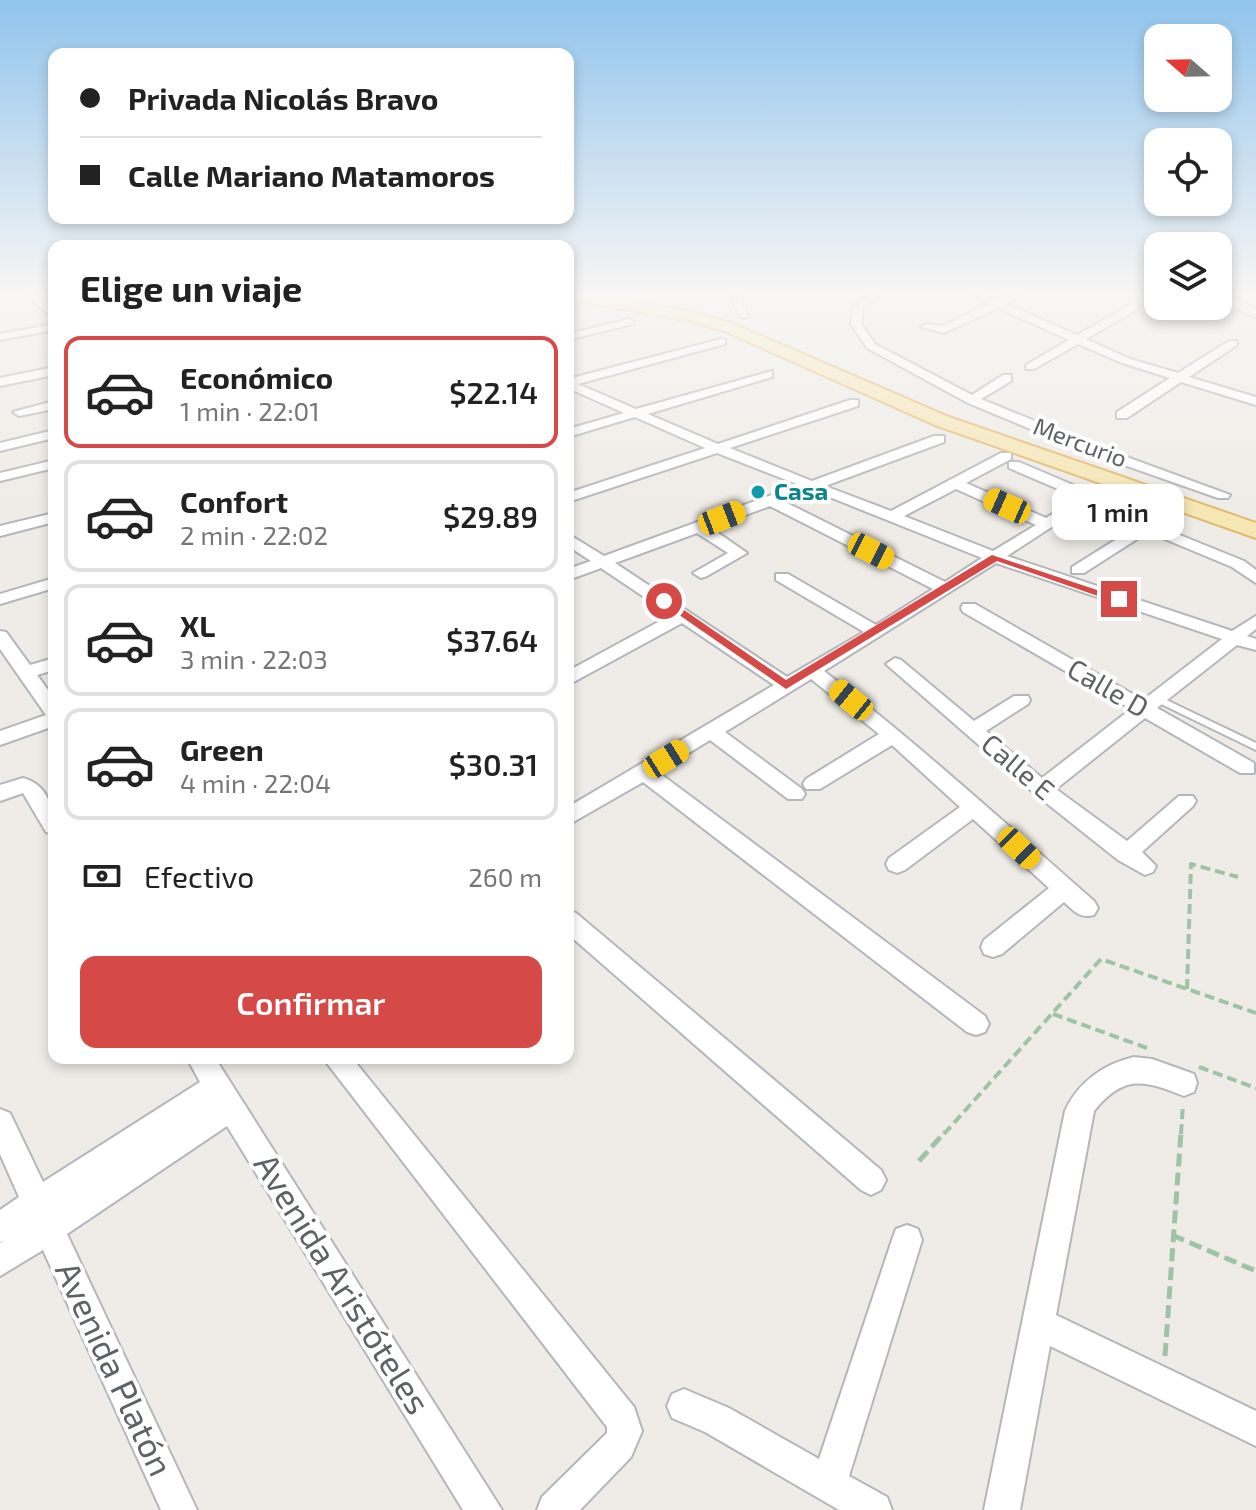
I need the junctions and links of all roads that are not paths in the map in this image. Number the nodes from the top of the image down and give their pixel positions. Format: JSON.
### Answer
{"nodes":[{"id":1,"x":632,"y":366,"type":"edge"},
{"id":2,"x":818,"y":366,"type":"edge"},
{"id":3,"x":840,"y":366,"type":"edge"},
{"id":4,"x":911,"y":366,"type":"edge"},
{"id":5,"x":1143,"y":366,"type":"edge"},
{"id":6,"x":1196,"y":366,"type":"edge"},
{"id":7,"x":48,"y":372,"type":"edge"},
{"id":8,"x":768,"y":374,"type":"dead end"},
{"id":9,"x":1007,"y":378,"type":"dead end"},
{"id":10,"x":1178,"y":378,"type":"junction"},
{"id":11,"x":0,"y":382,"type":"edge"},
{"id":12,"x":574,"y":382,"type":"edge"},
{"id":13,"x":574,"y":387,"type":"edge"},
{"id":14,"x":972,"y":400,"type":"junction"},
{"id":15,"x":1256,"y":401,"type":"edge"},
{"id":16,"x":854,"y":403,"type":"dead end"},
{"id":17,"x":48,"y":406,"type":"edge"},
{"id":18,"x":19,"y":412,"type":"dead end"},
{"id":19,"x":635,"y":414,"type":"junction"},
{"id":20,"x":1122,"y":415,"type":"dead end"},
{"id":21,"x":574,"y":431,"type":"edge"},
{"id":22,"x":48,"y":435,"type":"edge"},
{"id":23,"x":939,"y":439,"type":"dead end"},
{"id":24,"x":5,"y":441,"type":"edge"},
{"id":25,"x":717,"y":448,"type":"junction"},
{"id":26,"x":48,"y":465,"type":"edge"},
{"id":27,"x":25,"y":471,"type":"junction"},
{"id":28,"x":0,"y":477,"type":"edge"},
{"id":29,"x":955,"y":483,"type":"junction"},
{"id":30,"x":812,"y":484,"type":"junction"},
{"id":31,"x":1223,"y":495,"type":"dead end"},
{"id":32,"x":574,"y":496,"type":"edge"},
{"id":33,"x":769,"y":500,"type":"junction"},
{"id":34,"x":1095,"y":500,"type":"junction"},
{"id":35,"x":892,"y":517,"type":"junction"},
{"id":36,"x":48,"y":519,"type":"edge"},
{"id":37,"x":1256,"y":519,"type":"edge"},
{"id":38,"x":1047,"y":524,"type":"junction"},
{"id":39,"x":699,"y":527,"type":"junction"},
{"id":40,"x":1146,"y":527,"type":"junction"},
{"id":41,"x":0,"y":531,"type":"edge"},
{"id":42,"x":1256,"y":531,"type":"edge"},
{"id":43,"x":574,"y":543,"type":"edge"},
{"id":44,"x":996,"y":558,"type":"junction"},
{"id":45,"x":603,"y":562,"type":"junction"},
{"id":46,"x":1078,"y":570,"type":"dead end"},
{"id":47,"x":574,"y":573,"type":"edge"},
{"id":48,"x":701,"y":573,"type":"dead end"},
{"id":49,"x":782,"y":577,"type":"dead end"},
{"id":50,"x":1256,"y":578,"type":"edge"},
{"id":51,"x":48,"y":585,"type":"edge"},
{"id":52,"x":947,"y":589,"type":"junction"},
{"id":53,"x":0,"y":599,"type":"edge"},
{"id":54,"x":969,"y":608,"type":"dead end"},
{"id":55,"x":684,"y":615,"type":"junction"},
{"id":56,"x":1256,"y":621,"type":"edge"},
{"id":57,"x":876,"y":632,"type":"junction"},
{"id":58,"x":0,"y":636,"type":"edge"},
{"id":59,"x":1232,"y":637,"type":"junction"},
{"id":60,"x":1256,"y":645,"type":"edge"},
{"id":61,"x":895,"y":664,"type":"dead end"},
{"id":62,"x":48,"y":666,"type":"edge"},
{"id":63,"x":810,"y":669,"type":"junction"},
{"id":64,"x":25,"y":673,"type":"junction"},
{"id":65,"x":574,"y":676,"type":"edge"},
{"id":66,"x":786,"y":685,"type":"junction"},
{"id":67,"x":1021,"y":700,"type":"dead end"},
{"id":68,"x":48,"y":704,"type":"edge"},
{"id":69,"x":1150,"y":704,"type":"junction"},
{"id":70,"x":48,"y":721,"type":"edge"},
{"id":71,"x":974,"y":730,"type":"junction"},
{"id":72,"x":711,"y":731,"type":"junction"},
{"id":73,"x":893,"y":735,"type":"junction"},
{"id":74,"x":0,"y":738,"type":"edge"},
{"id":75,"x":1256,"y":747,"type":"edge"},
{"id":76,"x":1247,"y":768,"type":"dead end"},
{"id":77,"x":644,"y":772,"type":"junction"},
{"id":78,"x":813,"y":784,"type":"dead end"},
{"id":79,"x":1042,"y":789,"type":"junction"},
{"id":80,"x":0,"y":793,"type":"edge"},
{"id":81,"x":795,"y":794,"type":"dead end"},
{"id":82,"x":1186,"y":801,"type":"dead end"},
{"id":83,"x":975,"y":807,"type":"junction"},
{"id":84,"x":574,"y":813,"type":"edge"},
{"id":85,"x":48,"y":816,"type":"edge"},
{"id":86,"x":897,"y":864,"type":"dead end"},
{"id":87,"x":1063,"y":890,"type":"junction"},
{"id":88,"x":1086,"y":908,"type":"dead end"},
{"id":89,"x":574,"y":925,"type":"edge"},
{"id":90,"x":993,"y":947,"type":"dead end"},
{"id":91,"x":976,"y":1024,"type":"dead end"},
{"id":92,"x":204,"y":1064,"type":"edge"},
{"id":93,"x":341,"y":1064,"type":"edge"},
{"id":94,"x":1184,"y":1083,"type":"road end"},
{"id":95,"x":224,"y":1097,"type":"junction"},
{"id":96,"x":0,"y":1122,"type":"edge"},
{"id":97,"x":871,"y":1180,"type":"dead end"},
{"id":98,"x":43,"y":1216,"type":"junction"},
{"id":99,"x":0,"y":1227,"type":"edge"},
{"id":100,"x":907,"y":1240,"type":"dead end"},
{"id":101,"x":0,"y":1261,"type":"edge"},
{"id":102,"x":1038,"y":1323,"type":"junction"},
{"id":103,"x":684,"y":1406,"type":"dead end"},
{"id":104,"x":1256,"y":1429,"type":"edge"},
{"id":105,"x":829,"y":1484,"type":"junction"},
{"id":106,"x":179,"y":1510,"type":"edge"},
{"id":107,"x":484,"y":1510,"type":"edge"},
{"id":108,"x":555,"y":1510,"type":"edge"},
{"id":109,"x":874,"y":1510,"type":"edge"},
{"id":110,"x":1002,"y":1510,"type":"edge"}],
"edges":[{"from":1,"to":12,"type":"street"},
{"from":2,"to":42,"type":"main road"},
{"from":3,"to":37,"type":"main road"},
{"from":4,"to":14,"type":"street","name":"Mercurio"},
{"from":5,"to":10,"type":"street"},
{"from":6,"to":10,"type":"street"},
{"from":7,"to":11,"type":"street"},
{"from":8,"to":19,"type":"street"},
{"from":9,"to":14,"type":"street"},
{"from":10,"to":15,"type":"street"},
{"from":10,"to":20,"type":"street"},
{"from":13,"to":19,"type":"street"},
{"from":14,"to":31,"type":"street","name":"Mercurio"},
{"from":16,"to":25,"type":"street"},
{"from":17,"to":18,"type":"street"},
{"from":19,"to":21,"type":"street"},
{"from":19,"to":25,"type":"street"},
{"from":22,"to":24,"type":"street"},
{"from":23,"to":30,"type":"street"},
{"from":24,"to":27,"type":"street"},
{"from":25,"to":30,"type":"street"},
{"from":25,"to":32,"type":"street"},
{"from":26,"to":27,"type":"street"},
{"from":27,"to":28,"type":"street"},
{"from":29,"to":34,"type":"street"},
{"from":29,"to":35,"type":"street"},
{"from":29,"to":38,"type":"street"},
{"from":30,"to":33,"type":"street"},
{"from":30,"to":35,"type":"street"},
{"from":33,"to":39,"type":"street"},
{"from":33,"to":52,"type":"street"},
{"from":34,"to":38,"type":"street"},
{"from":34,"to":40,"type":"street"},
{"from":35,"to":44,"type":"street"},
{"from":36,"to":41,"type":"street"},
{"from":38,"to":44,"type":"street"},
{"from":39,"to":45,"type":"street"},
{"from":39,"to":48,"type":"street"},
{"from":40,"to":46,"type":"street"},
{"from":40,"to":50,"type":"street"},
{"from":43,"to":45,"type":"street"},
{"from":44,"to":52,"type":"street"},
{"from":44,"to":59,"type":"street"},
{"from":45,"to":47,"type":"street"},
{"from":45,"to":55,"type":"street"},
{"from":49,"to":57,"type":"street"},
{"from":51,"to":53,"type":"street"},
{"from":52,"to":57,"type":"street"},
{"from":54,"to":69,"type":"street","name":"Calle D"},
{"from":55,"to":65,"type":"street"},
{"from":55,"to":66,"type":"street"},
{"from":56,"to":59,"type":"street"},
{"from":57,"to":63,"type":"street"},
{"from":58,"to":64,"type":"street"},
{"from":59,"to":60,"type":"street"},
{"from":59,"to":69,"type":"street"},
{"from":61,"to":71,"type":"street","name":"Calle E"},
{"from":62,"to":64,"type":"street"},
{"from":63,"to":66,"type":"street"},
{"from":63,"to":73,"type":"street"},
{"from":64,"to":68,"type":"street"},
{"from":66,"to":72,"type":"street"},
{"from":67,"to":71,"type":"street"},
{"from":69,"to":75,"type":"lane"},
{"from":69,"to":76,"type":"street","name":"Calle D"},
{"from":69,"to":79,"type":"street"},
{"from":70,"to":74,"type":"street"},
{"from":71,"to":79,"type":"street","name":"Calle E"},
{"from":72,"to":77,"type":"street"},
{"from":72,"to":81,"type":"street"},
{"from":73,"to":78,"type":"street"},
{"from":73,"to":83,"type":"street"},
{"from":77,"to":84,"type":"street"},
{"from":77,"to":91,"type":"street"},
{"from":79,"to":82,"type":"street","name":"Calle E"},
{"from":80,"to":85,"type":"street"},
{"from":83,"to":86,"type":"street"},
{"from":83,"to":87,"type":"street"},
{"from":87,"to":88,"type":"street"},
{"from":87,"to":90,"type":"street"},
{"from":89,"to":97,"type":"street"},
{"from":92,"to":95,"type":"street","name":"Avenida Aristóteles"},
{"from":93,"to":108,"type":"street"},
{"from":94,"to":102,"type":"street"},
{"from":95,"to":98,"type":"street"},
{"from":95,"to":107,"type":"street","name":"Avenida Aristóteles"},
{"from":96,"to":98,"type":"street","name":"Avenida Platón"},
{"from":98,"to":99,"type":"street"},
{"from":98,"to":101,"type":"street"},
{"from":98,"to":106,"type":"street","name":"Avenida Platón"},
{"from":100,"to":105,"type":"street"},
{"from":102,"to":104,"type":"street"},
{"from":102,"to":110,"type":"street"},
{"from":103,"to":105,"type":"street"},
{"from":105,"to":109,"type":"street"}]}
